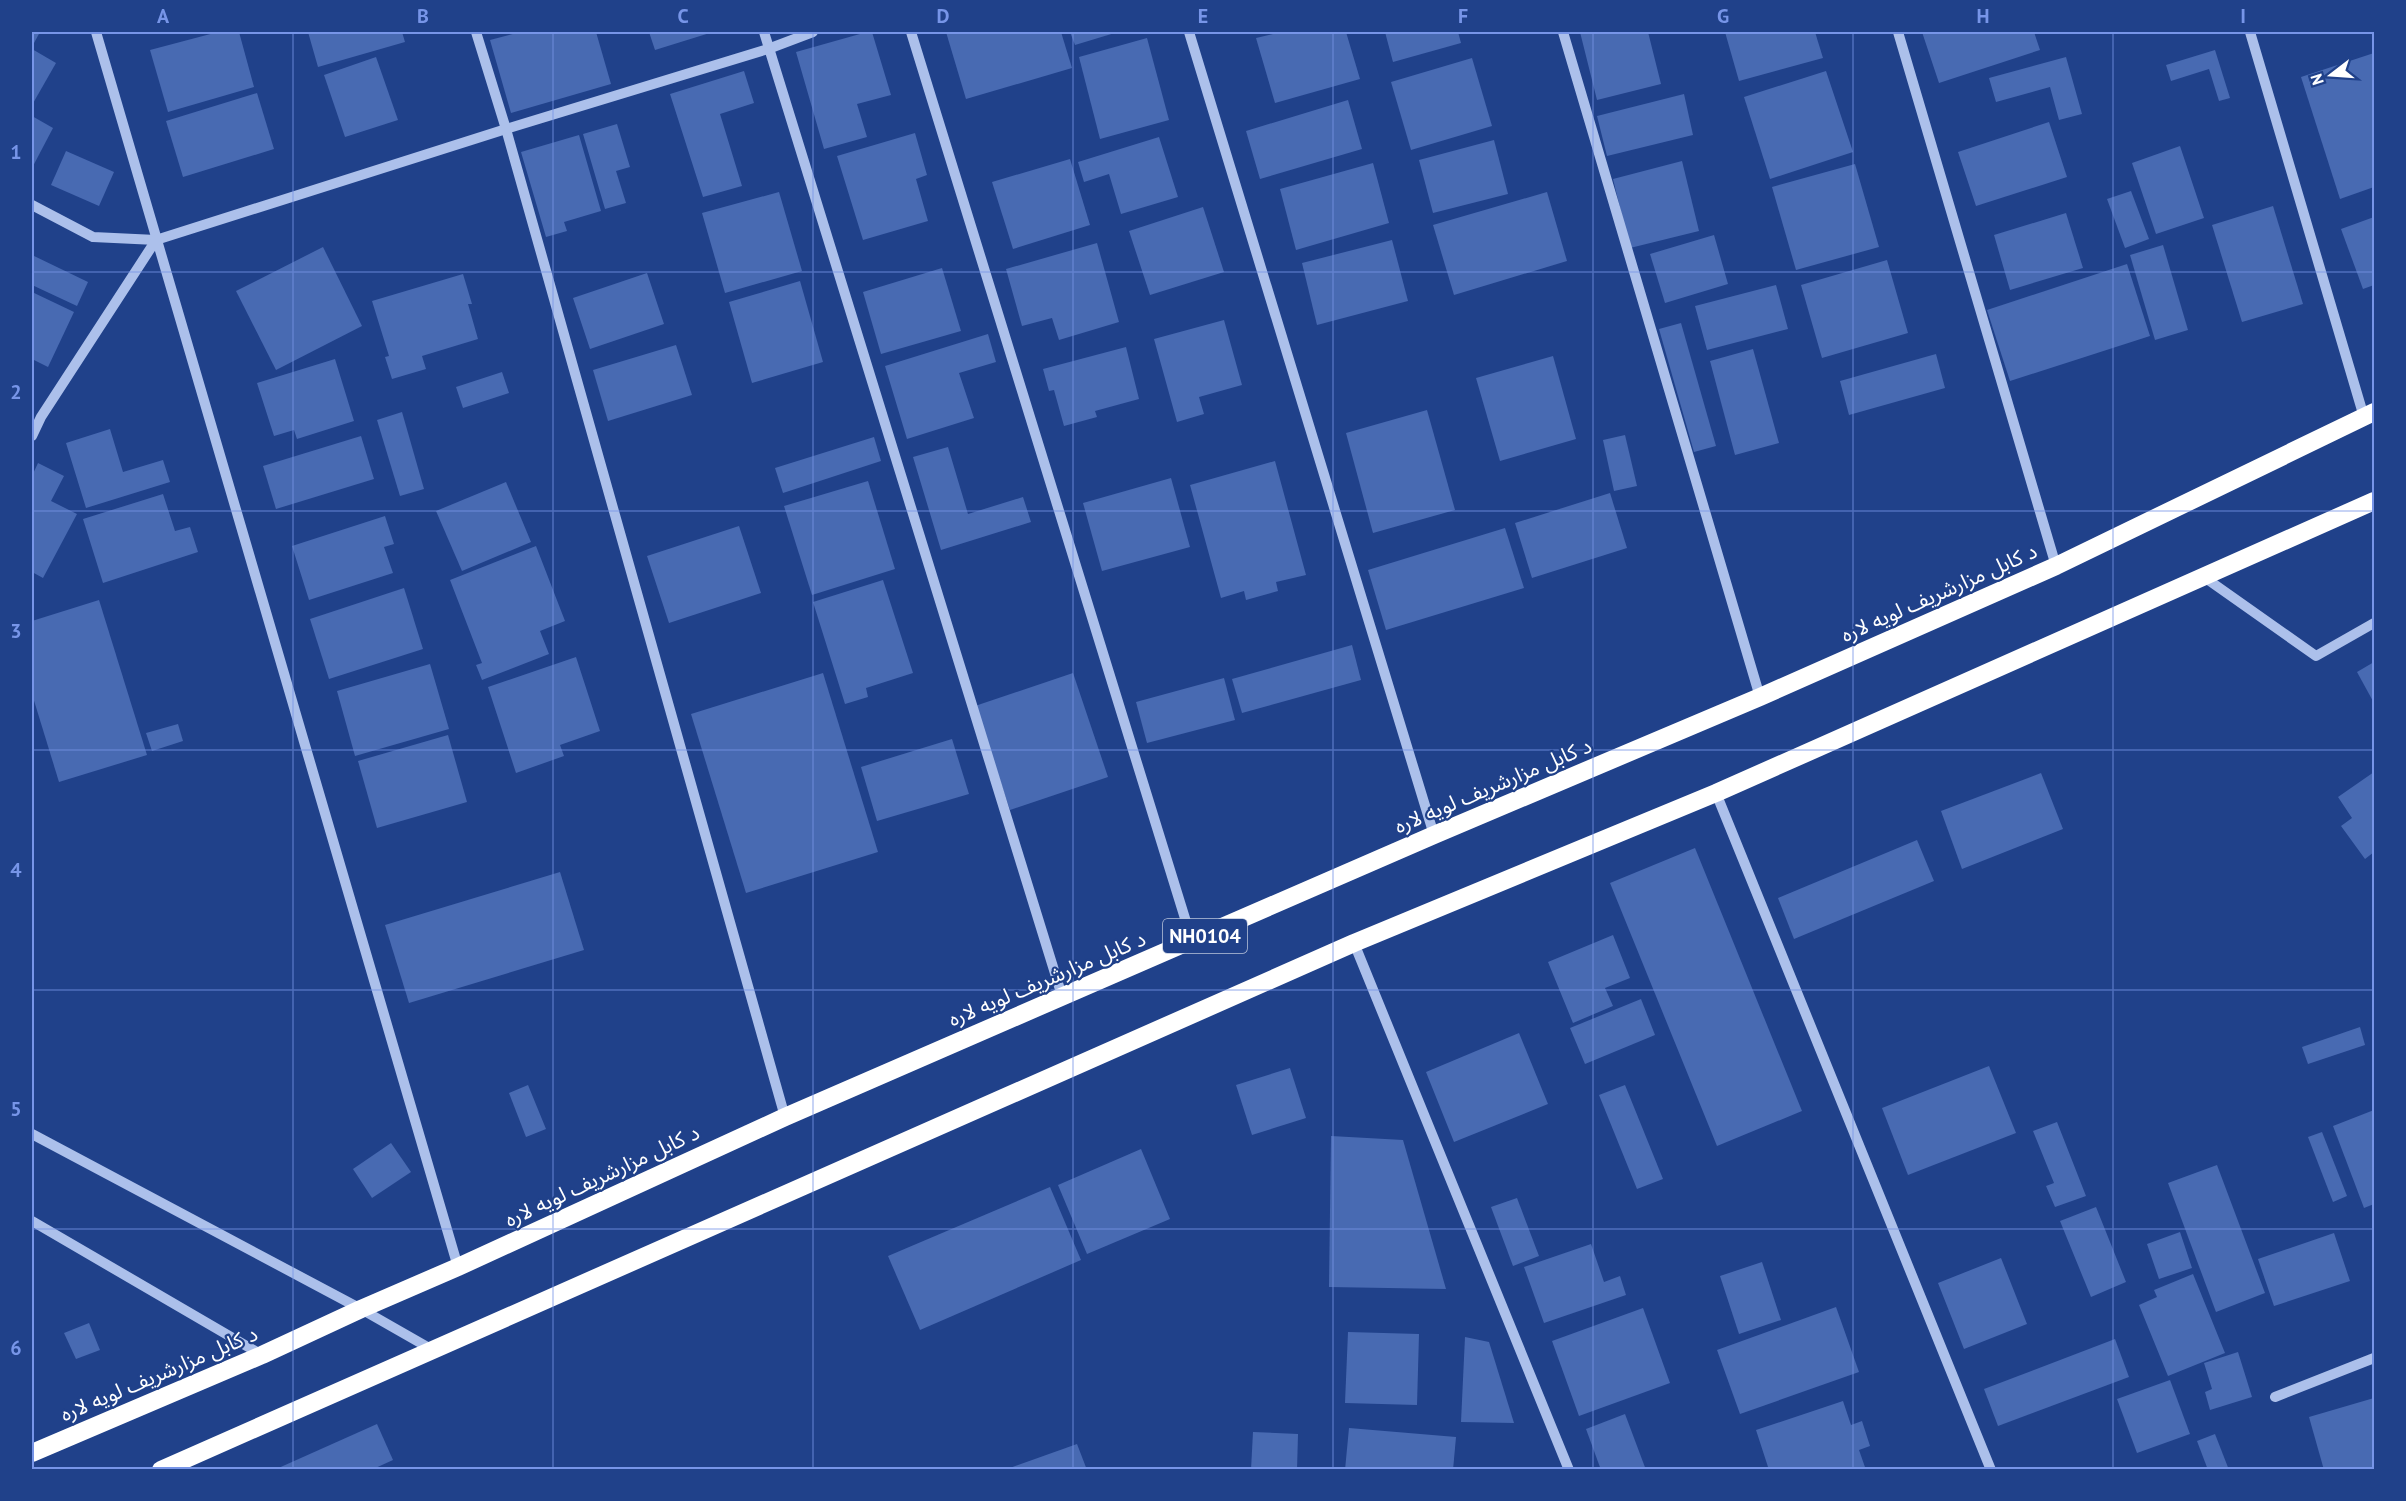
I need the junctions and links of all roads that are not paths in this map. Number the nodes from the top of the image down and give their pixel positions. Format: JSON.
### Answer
{"nodes":[{"id":1,"x":96,"y":32,"type":"edge"},
{"id":2,"x":476,"y":32,"type":"edge"},
{"id":3,"x":764,"y":32,"type":"edge"},
{"id":4,"x":813,"y":32,"type":"edge"},
{"id":5,"x":911,"y":32,"type":"edge"},
{"id":6,"x":1189,"y":32,"type":"edge"},
{"id":7,"x":1563,"y":32,"type":"edge"},
{"id":8,"x":1898,"y":32,"type":"edge"},
{"id":9,"x":2250,"y":32,"type":"edge"},
{"id":10,"x":768,"y":49,"type":"junction"},
{"id":11,"x":506,"y":129,"type":"junction"},
{"id":12,"x":32,"y":205,"type":"edge"},
{"id":13,"x":156,"y":240,"type":"junction"},
{"id":14,"x":2369,"y":415,"type":"edge"},
{"id":15,"x":32,"y":436,"type":"edge"},
{"id":16,"x":2374,"y":501,"type":"edge"},
{"id":17,"x":2056,"y":566,"type":"junction"},
{"id":18,"x":2204,"y":577,"type":"junction"},
{"id":19,"x":2374,"y":622,"type":"edge"},
{"id":20,"x":1760,"y":697,"type":"junction"},
{"id":21,"x":1716,"y":794,"type":"junction"},
{"id":22,"x":1434,"y":835,"type":"junction"},
{"id":23,"x":1192,"y":941,"type":"junction"},
{"id":24,"x":1354,"y":943,"type":"junction"},
{"id":25,"x":1062,"y":996,"type":"junction"},
{"id":26,"x":785,"y":1117,"type":"junction"},
{"id":27,"x":32,"y":1134,"type":"edge"},
{"id":28,"x":32,"y":1221,"type":"edge"},
{"id":29,"x":458,"y":1268,"type":"junction"},
{"id":30,"x":360,"y":1309,"type":"junction"},
{"id":31,"x":431,"y":1349,"type":"junction"},
{"id":32,"x":262,"y":1355,"type":"junction"},
{"id":33,"x":2374,"y":1358,"type":"edge"},
{"id":34,"x":2275,"y":1397,"type":"dead end"},
{"id":35,"x":32,"y":1453,"type":"edge"},
{"id":36,"x":161,"y":1470,"type":"edge"},
{"id":37,"x":1569,"y":1470,"type":"edge"},
{"id":38,"x":1991,"y":1470,"type":"edge"}],
"edges":[{"from":1,"to":13,"type":"street"},
{"from":2,"to":11,"type":"street"},
{"from":3,"to":10,"type":"street"},
{"from":4,"to":10,"type":"street"},
{"from":5,"to":23,"type":"street"},
{"from":6,"to":22,"type":"street"},
{"from":7,"to":20,"type":"street"},
{"from":8,"to":17,"type":"street"},
{"from":9,"to":14,"type":"street"},
{"from":10,"to":11,"type":"street"},
{"from":10,"to":25,"type":"street"},
{"from":11,"to":13,"type":"street"},
{"from":11,"to":26,"type":"street"},
{"from":12,"to":13,"type":"street"},
{"from":13,"to":15,"type":"street"},
{"from":13,"to":29,"type":"street"},
{"from":14,"to":17,"type":"highway","name":"د کابل مزارشریف لویه لاره","number":"NH0104"},
{"from":16,"to":18,"type":"highway"},
{"from":17,"to":20,"type":"highway","name":"د کابل مزارشریف لویه لاره","number":"NH0104"},
{"from":18,"to":19,"type":"street"},
{"from":18,"to":21,"type":"highway"},
{"from":20,"to":22,"type":"highway","name":"د کابل مزارشریف لویه لاره","number":"NH0104"},
{"from":21,"to":24,"type":"highway"},
{"from":21,"to":38,"type":"street"},
{"from":22,"to":23,"type":"highway","name":"د کابل مزارشریف لویه لاره","number":"NH0104"},
{"from":23,"to":25,"type":"highway","name":"د کابل مزارشریف لویه لاره","number":"NH0104"},
{"from":24,"to":31,"type":"highway"},
{"from":24,"to":37,"type":"street"},
{"from":25,"to":26,"type":"highway","name":"د کابل مزارشریف لویه لاره","number":"NH0104"},
{"from":26,"to":29,"type":"highway","name":"د کابل مزارشریف لویه لاره","number":"NH0104"},
{"from":27,"to":30,"type":"street"},
{"from":28,"to":32,"type":"street"},
{"from":29,"to":30,"type":"highway","name":"د کابل مزارشریف لویه لاره","number":"NH0104"},
{"from":30,"to":31,"type":"street"},
{"from":30,"to":32,"type":"highway","name":"د کابل مزارشریف لویه لاره","number":"NH0104"},
{"from":31,"to":36,"type":"highway"},
{"from":32,"to":35,"type":"highway","name":"د کابل مزارشریف لویه لاره","number":"NH0104"},
{"from":33,"to":34,"type":"street"}]}
